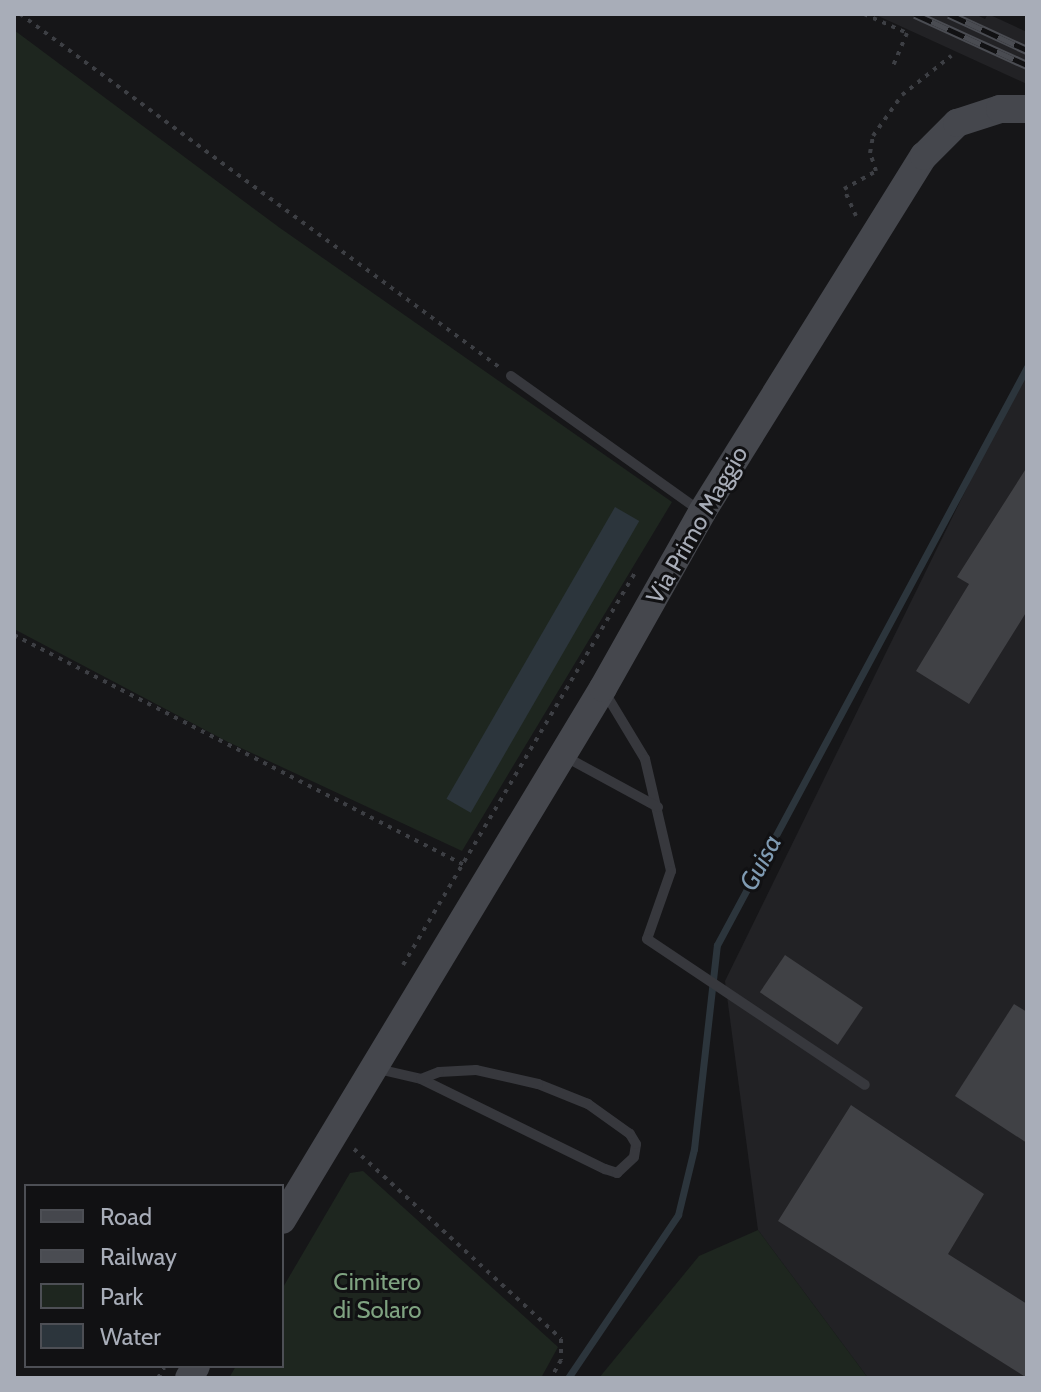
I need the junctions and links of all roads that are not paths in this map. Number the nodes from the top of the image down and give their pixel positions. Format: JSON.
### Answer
{"nodes":[{"id":1,"x":1027,"y":109,"type":"edge"},
{"id":2,"x":511,"y":376,"type":"road end"},
{"id":3,"x":702,"y":512,"type":"junction"},
{"id":4,"x":603,"y":688,"type":"junction"},
{"id":5,"x":562,"y":755,"type":"junction"},
{"id":6,"x":660,"y":808,"type":"junction"},
{"id":7,"x":372,"y":1067,"type":"junction"},
{"id":8,"x":421,"y":1079,"type":"junction"},
{"id":9,"x":865,"y":1085,"type":"dead end"},
{"id":10,"x":284,"y":1217,"type":"edge"}],
"edges":[{"from":1,"to":3,"type":"street","name":"Via Primo Maggio"},
{"from":2,"to":3,"type":"lane"},
{"from":3,"to":4,"type":"street","name":"Via Primo Maggio"},
{"from":4,"to":5,"type":"street","name":"Via Primo Maggio"},
{"from":4,"to":6,"type":"lane"},
{"from":5,"to":6,"type":"lane"},
{"from":5,"to":7,"type":"street","name":"Via Primo Maggio"},
{"from":6,"to":9,"type":"lane"},
{"from":7,"to":8,"type":"lane"},
{"from":7,"to":10,"type":"street","name":"Via Primo Maggio"},
{"from":8,"to":8,"type":"lane"}]}
